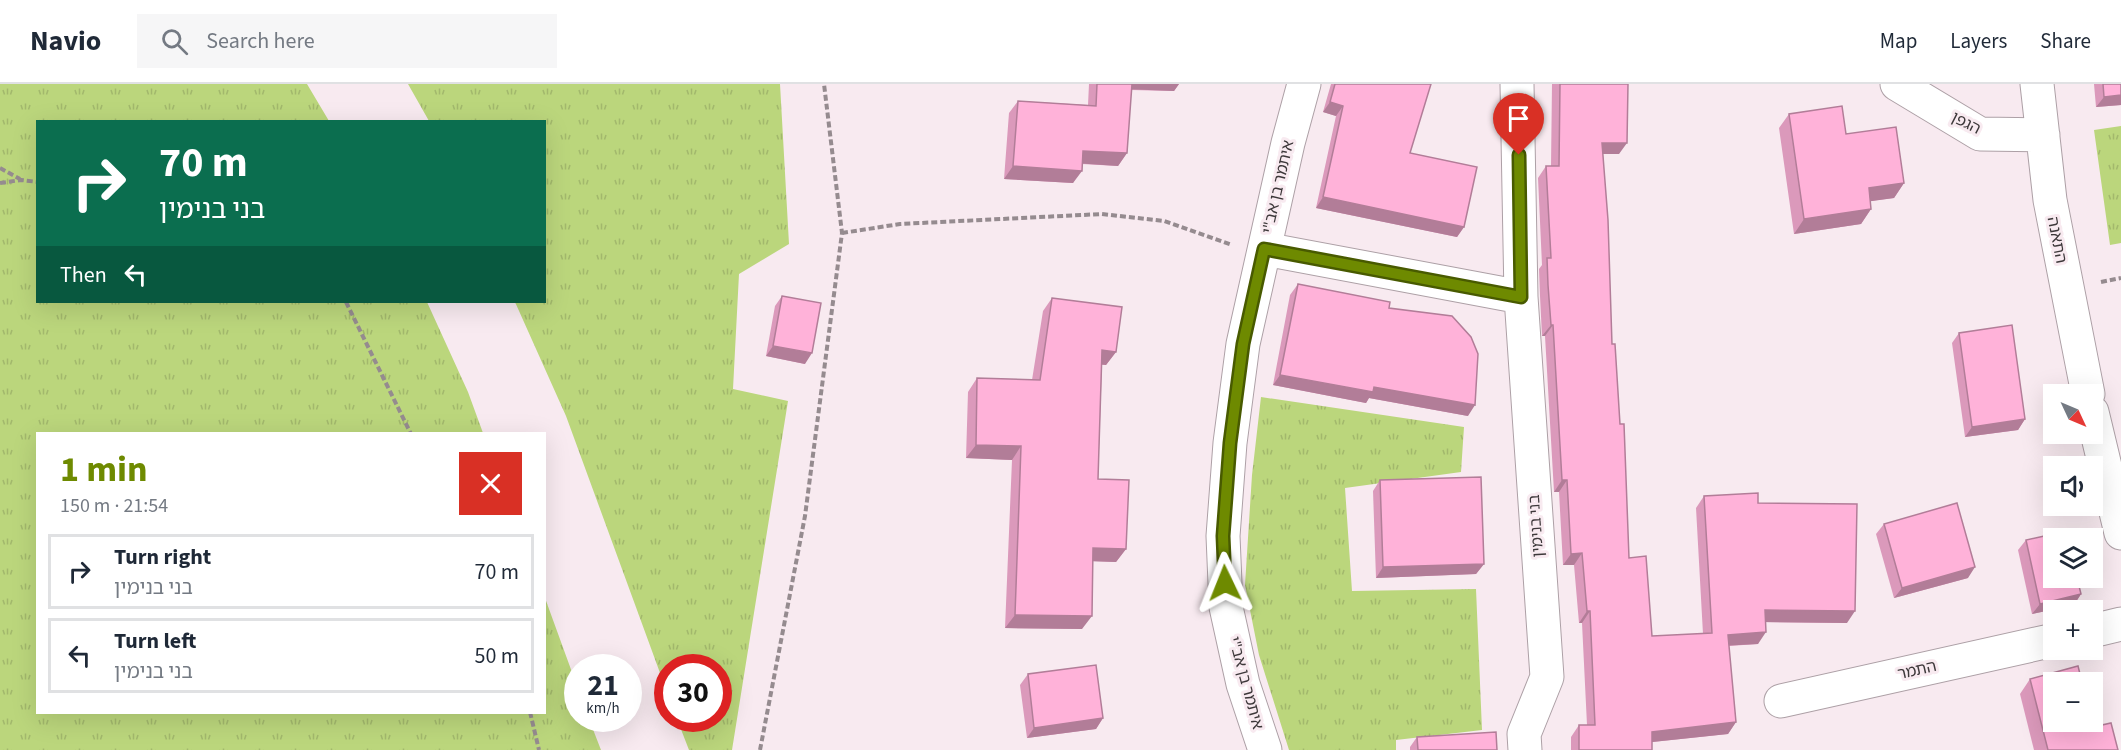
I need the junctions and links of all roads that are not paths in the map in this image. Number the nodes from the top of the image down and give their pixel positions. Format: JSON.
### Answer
{"nodes":[{"id":1,"x":1304,"y":84,"type":"edge"},
{"id":2,"x":1518,"y":84,"type":"edge"},
{"id":3,"x":1898,"y":84,"type":"edge"},
{"id":4,"x":2037,"y":84,"type":"edge"},
{"id":5,"x":2043,"y":135,"type":"junction"},
{"id":6,"x":1264,"y":249,"type":"junction"},
{"id":7,"x":1521,"y":297,"type":"junction"},
{"id":8,"x":2086,"y":384,"type":"edge"},
{"id":9,"x":2100,"y":444,"type":"edge"},
{"id":10,"x":2121,"y":533,"type":"edge"},
{"id":11,"x":2121,"y":624,"type":"edge"},
{"id":12,"x":2103,"y":628,"type":"edge"},
{"id":13,"x":2043,"y":642,"type":"edge"},
{"id":14,"x":1781,"y":701,"type":"dead end"},
{"id":15,"x":1265,"y":750,"type":"edge"},
{"id":16,"x":1525,"y":750,"type":"edge"}],
"edges":[{"from":1,"to":6,"type":"street","name":"איתמר בן אב\"י"},
{"from":2,"to":7,"type":"street","name":"בני בנימין"},
{"from":3,"to":5,"type":"street","name":"הגפן"},
{"from":4,"to":5,"type":"street","name":"התאנה"},
{"from":5,"to":8,"type":"street","name":"התאנה"},
{"from":6,"to":7,"type":"street"},
{"from":6,"to":15,"type":"street","name":"איתמר בן אב\"י"},
{"from":7,"to":16,"type":"street","name":"בני בנימין"},
{"from":9,"to":10,"type":"street"},
{"from":11,"to":12,"type":"street"},
{"from":13,"to":14,"type":"street","name":"התמר"}]}
